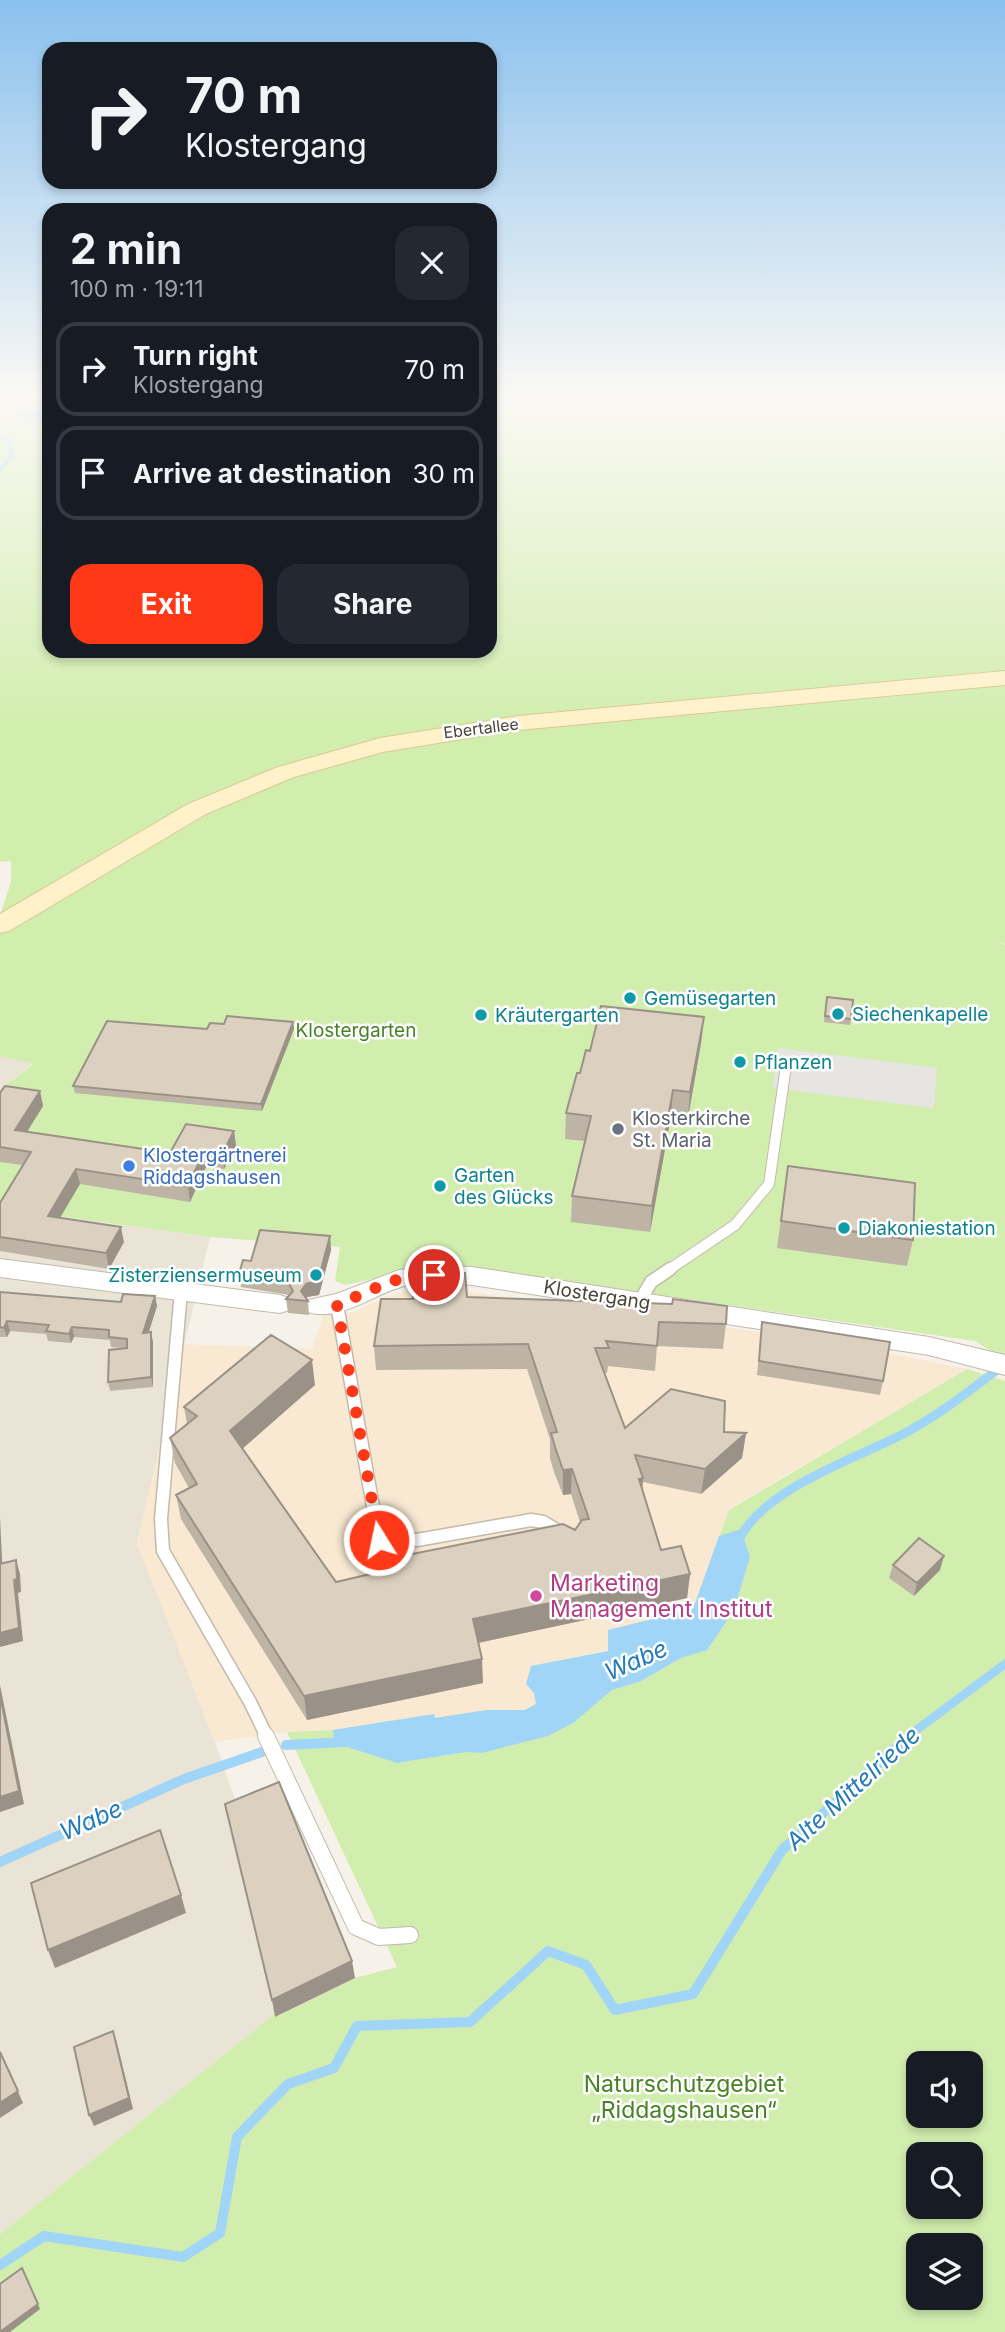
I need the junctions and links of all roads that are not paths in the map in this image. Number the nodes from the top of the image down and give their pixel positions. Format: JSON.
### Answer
{"nodes":[{"id":1,"x":1005,"y":678,"type":"edge"},
{"id":2,"x":0,"y":925,"type":"edge"},
{"id":3,"x":786,"y":1066,"type":"dead end"},
{"id":4,"x":0,"y":1268,"type":"edge"},
{"id":5,"x":181,"y":1291,"type":"junction"},
{"id":6,"x":640,"y":1301,"type":"junction"},
{"id":7,"x":280,"y":1304,"type":"dead end"},
{"id":8,"x":327,"y":1306,"type":"joint"},
{"id":9,"x":999,"y":1363,"type":"edge"},
{"id":10,"x":572,"y":1546,"type":"edge"},
{"id":11,"x":410,"y":1936,"type":"dead end"}],
"edges":[{"from":1,"to":2,"type":"main road","name":"Ebertallee"},
{"from":3,"to":6,"type":"lane"},
{"from":4,"to":5,"type":"street"},
{"from":5,"to":7,"type":"street"},
{"from":5,"to":11,"type":"lane"},
{"from":6,"to":8,"type":"street","name":"Klostergang"},
{"from":6,"to":9,"type":"street","name":"Klostergang"},
{"from":8,"to":10,"type":"lane"}]}
